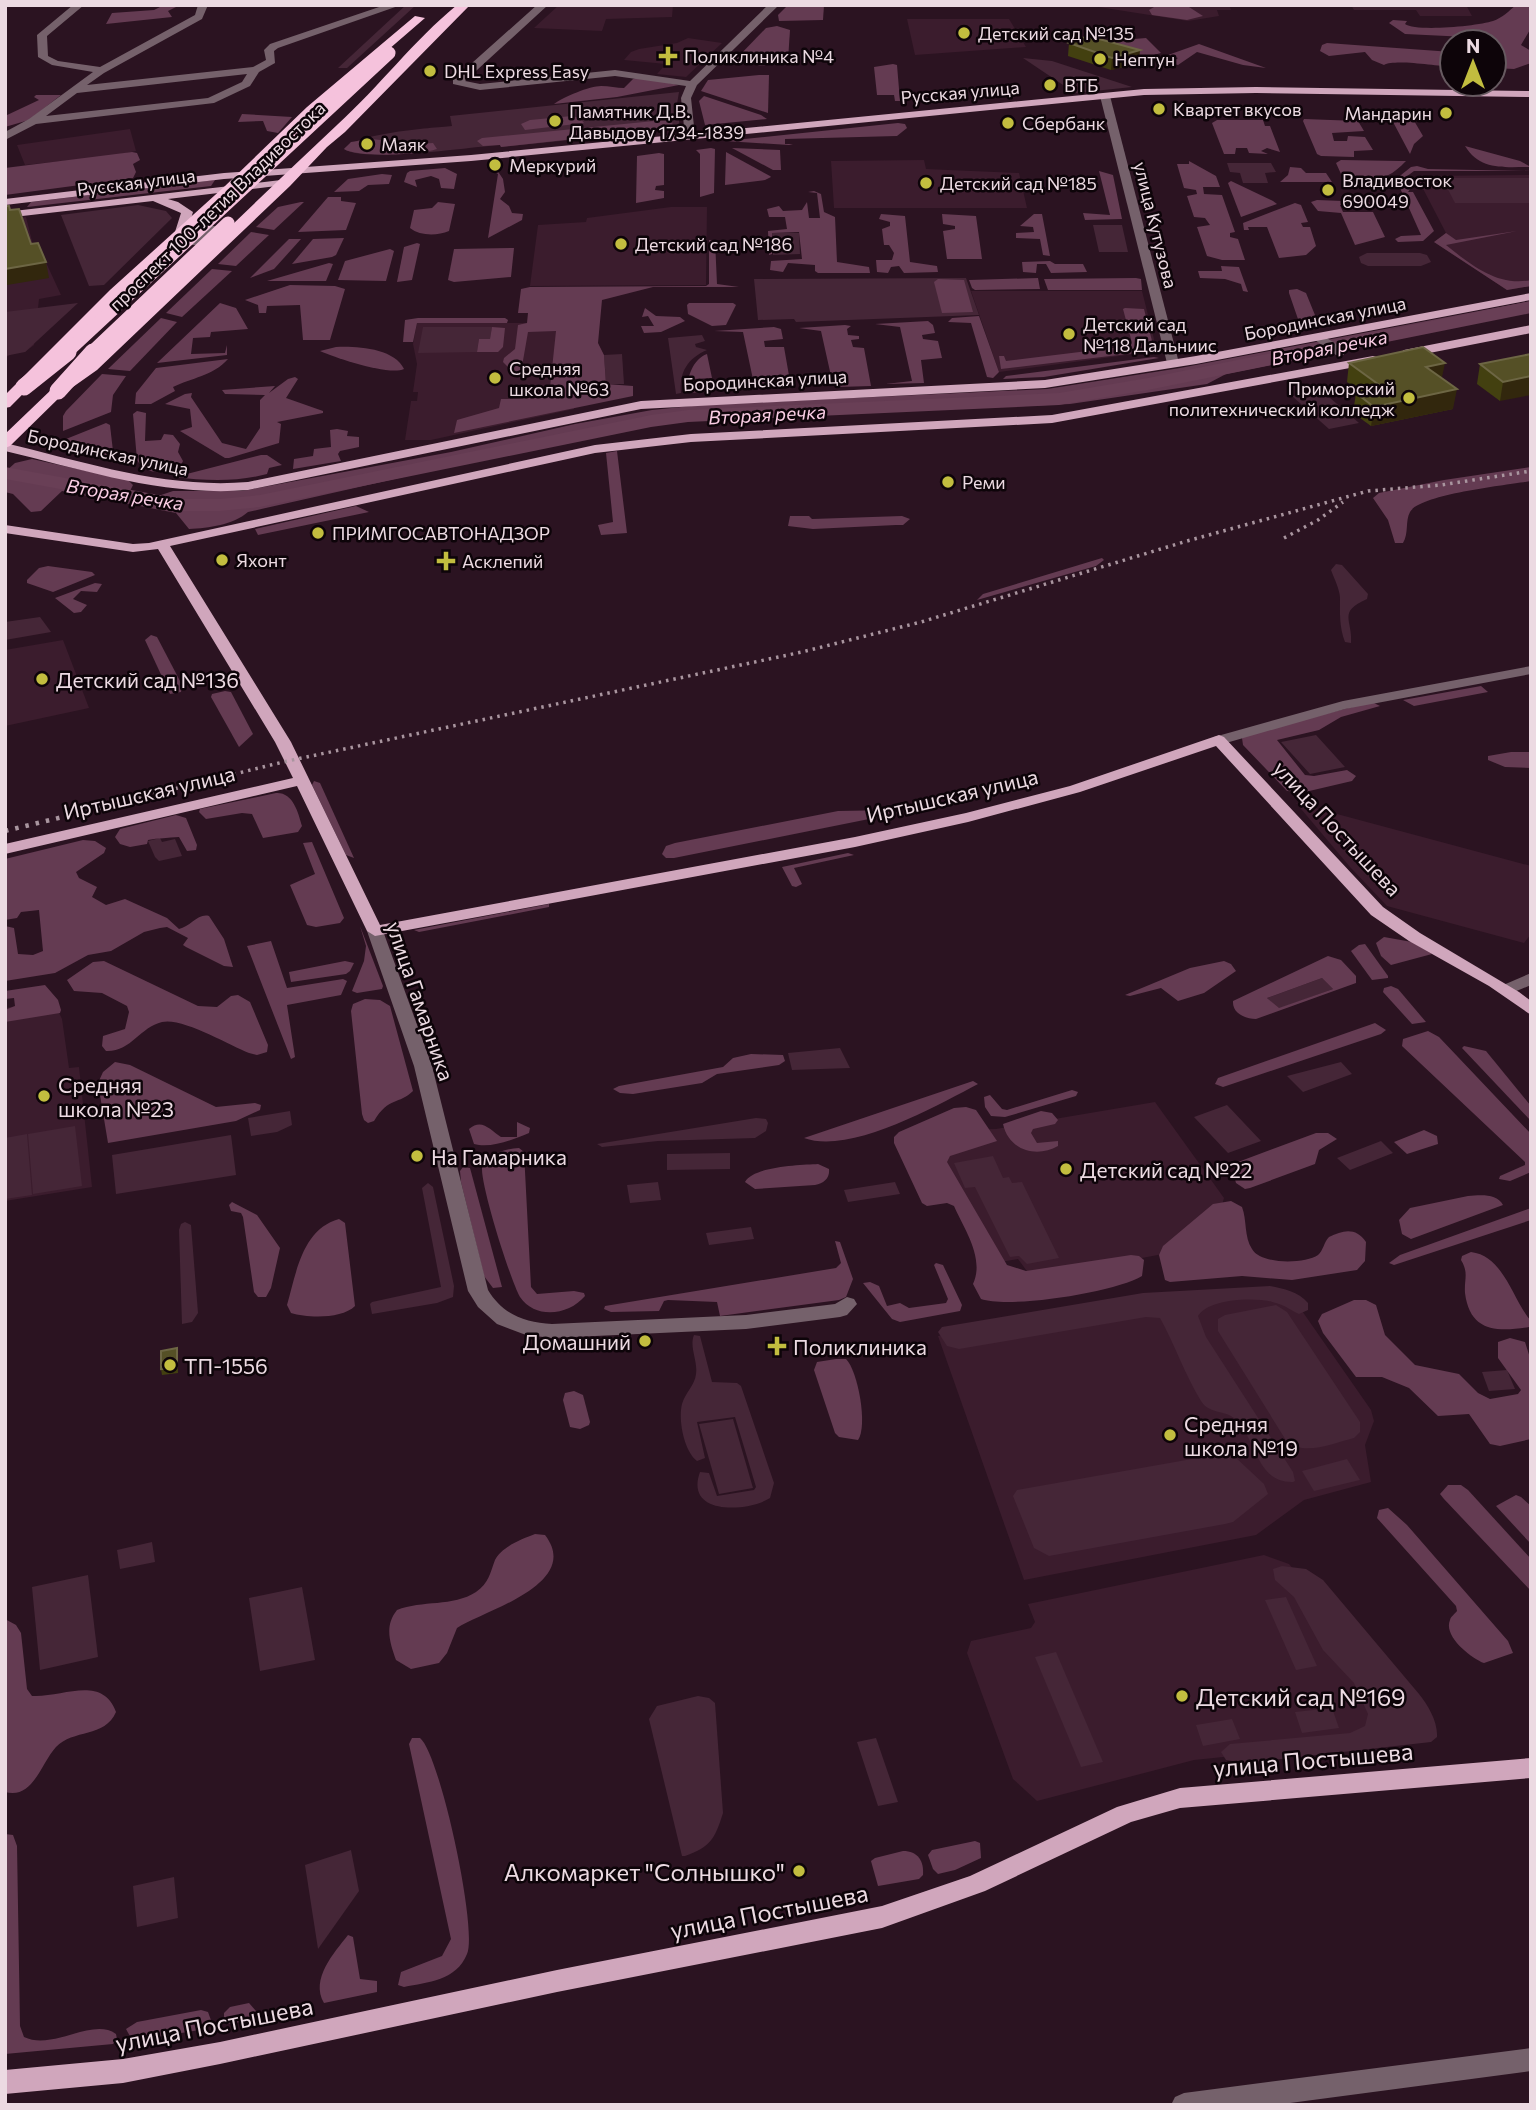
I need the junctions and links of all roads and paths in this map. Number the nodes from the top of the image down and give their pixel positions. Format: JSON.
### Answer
{"nodes":[{"id":1,"x":79,"y":5,"type":"edge"},
{"id":2,"x":203,"y":5,"type":"edge"},
{"id":3,"x":396,"y":5,"type":"edge"},
{"id":4,"x":464,"y":5,"type":"edge"},
{"id":5,"x":543,"y":5,"type":"edge"},
{"id":6,"x":774,"y":5,"type":"edge"},
{"id":7,"x":446,"y":20,"type":"junction"},
{"id":8,"x":396,"y":54,"type":"junction"},
{"id":9,"x":255,"y":70,"type":"junction"},
{"id":10,"x":100,"y":71,"type":"junction"},
{"id":11,"x":692,"y":84,"type":"junction"},
{"id":12,"x":74,"y":90,"type":"junction"},
{"id":13,"x":1531,"y":94,"type":"edge"},
{"id":14,"x":1105,"y":96,"type":"junction"},
{"id":15,"x":33,"y":121,"type":"junction"},
{"id":16,"x":294,"y":126,"type":"junction"},
{"id":17,"x":335,"y":134,"type":"junction"},
{"id":18,"x":690,"y":136,"type":"junction"},
{"id":19,"x":5,"y":137,"type":"edge"},
{"id":20,"x":319,"y":147,"type":"junction"},
{"id":21,"x":395,"y":164,"type":"junction"},
{"id":22,"x":297,"y":171,"type":"junction"},
{"id":23,"x":244,"y":174,"type":"junction"},
{"id":24,"x":285,"y":183,"type":"junction"},
{"id":25,"x":230,"y":189,"type":"junction"},
{"id":26,"x":130,"y":200,"type":"junction"},
{"id":27,"x":6,"y":202,"type":"edge"},
{"id":28,"x":8,"y":214,"type":"edge"},
{"id":29,"x":213,"y":227,"type":"junction"},
{"id":30,"x":182,"y":231,"type":"junction"},
{"id":31,"x":232,"y":234,"type":"junction"},
{"id":32,"x":196,"y":243,"type":"dead end"},
{"id":33,"x":1531,"y":296,"type":"edge"},
{"id":34,"x":1531,"y":329,"type":"edge"},
{"id":35,"x":1319,"y":337,"type":"junction"},
{"id":36,"x":1340,"y":352,"type":"dead end"},
{"id":37,"x":1173,"y":363,"type":"junction"},
{"id":38,"x":24,"y":387,"type":"junction"},
{"id":39,"x":58,"y":391,"type":"junction"},
{"id":40,"x":5,"y":404,"type":"edge"},
{"id":41,"x":5,"y":445,"type":"edge"},
{"id":42,"x":5,"y":529,"type":"edge"},
{"id":43,"x":162,"y":544,"type":"junction"},
{"id":44,"x":1531,"y":670,"type":"edge"},
{"id":45,"x":1219,"y":740,"type":"junction"},
{"id":46,"x":302,"y":780,"type":"junction"},
{"id":47,"x":5,"y":849,"type":"edge"},
{"id":48,"x":375,"y":931,"type":"junction"},
{"id":49,"x":1531,"y":978,"type":"edge"},
{"id":50,"x":1507,"y":990,"type":"junction"},
{"id":51,"x":1531,"y":1010,"type":"edge"},
{"id":52,"x":847,"y":1304,"type":"dead end"},
{"id":53,"x":1531,"y":1768,"type":"edge"},
{"id":54,"x":1531,"y":2059,"type":"edge"},
{"id":55,"x":5,"y":2082,"type":"edge"},
{"id":56,"x":1184,"y":2105,"type":"edge"}],
"edges":[{"from":1,"to":10,"type":"street"},
{"from":2,"to":10,"type":"street"},
{"from":3,"to":9,"type":"street"},
{"from":4,"to":7,"type":"highway","name":"проспект 100-летия Владивостока"},
{"from":5,"to":11,"type":"street"},
{"from":6,"to":11,"type":"street"},
{"from":7,"to":8,"type":"highway","name":"проспект 100-летия Владивостока"},
{"from":7,"to":17,"type":"highway"},
{"from":8,"to":16,"type":"highway","name":"проспект 100-летия Владивостока"},
{"from":8,"to":38,"type":"highway","name":"проспект 100-летия Владивостока","bridge":true},
{"from":8,"to":39,"type":"highway","name":"проспект 100-летия Владивостока","bridge":true},
{"from":9,"to":12,"type":"street"},
{"from":9,"to":15,"type":"street"},
{"from":10,"to":12,"type":"street"},
{"from":11,"to":18,"type":"street"},
{"from":12,"to":15,"type":"street"},
{"from":13,"to":14,"type":"main road","name":"Русская улица"},
{"from":14,"to":18,"type":"main road","name":"Русская улица"},
{"from":14,"to":37,"type":"street","name":"улица Кутузова"},
{"from":15,"to":19,"type":"street"},
{"from":16,"to":17,"type":"highway"},
{"from":16,"to":23,"type":"highway"},
{"from":17,"to":20,"type":"highway"},
{"from":18,"to":21,"type":"main road","name":"Русская улица"},
{"from":20,"to":21,"type":"main road"},
{"from":20,"to":22,"type":"highway"},
{"from":21,"to":22,"type":"main road","name":"Русская улица"},
{"from":21,"to":24,"type":"main road","name":"Русская улица"},
{"from":22,"to":23,"type":"main road","name":"Русская улица"},
{"from":22,"to":24,"type":"highway"},
{"from":23,"to":25,"type":"highway"},
{"from":23,"to":27,"type":"main road","name":"Русская улица"},
{"from":24,"to":25,"type":"main road","name":"Русская улица"},
{"from":24,"to":31,"type":"highway"},
{"from":25,"to":26,"type":"main road","name":"Русская улица"},
{"from":25,"to":30,"type":"highway"},
{"from":26,"to":28,"type":"main road","name":"Русская улица"},
{"from":26,"to":30,"type":"main road"},
{"from":27,"to":28,"type":"main road"},
{"from":29,"to":30,"type":"highway"},
{"from":29,"to":31,"type":"highway"},
{"from":29,"to":32,"type":"street"},
{"from":30,"to":38,"type":"highway"},
{"from":31,"to":39,"type":"highway"},
{"from":33,"to":35,"type":"main road","name":"Бородинская улица"},
{"from":34,"to":43,"type":"main road"},
{"from":35,"to":36,"type":"street"},
{"from":35,"to":37,"type":"main road","name":"Бородинская улица"},
{"from":37,"to":41,"type":"main road","name":"Бородинская улица"},
{"from":38,"to":40,"type":"highway","name":"проспект 100-летия Владивостока"},
{"from":39,"to":41,"type":"highway","name":"проспект 100-летия Владивостока"},
{"from":42,"to":43,"type":"main road"},
{"from":43,"to":46,"type":"main road","name":"улица Гамарника"},
{"from":44,"to":45,"type":"street","name":"Иртышская улица"},
{"from":45,"to":48,"type":"main road","name":"Иртышская улица"},
{"from":45,"to":50,"type":"main road","name":"улица Постышева"},
{"from":46,"to":47,"type":"main road","name":"Иртышская улица"},
{"from":46,"to":48,"type":"main road","name":"улица Гамарника"},
{"from":48,"to":52,"type":"street","name":"улица Гамарника"},
{"from":49,"to":50,"type":"street"},
{"from":50,"to":51,"type":"main road","name":"улица Постышева"},
{"from":53,"to":55,"type":"main road","name":"улица Постышева"},
{"from":54,"to":56,"type":"street"}]}
